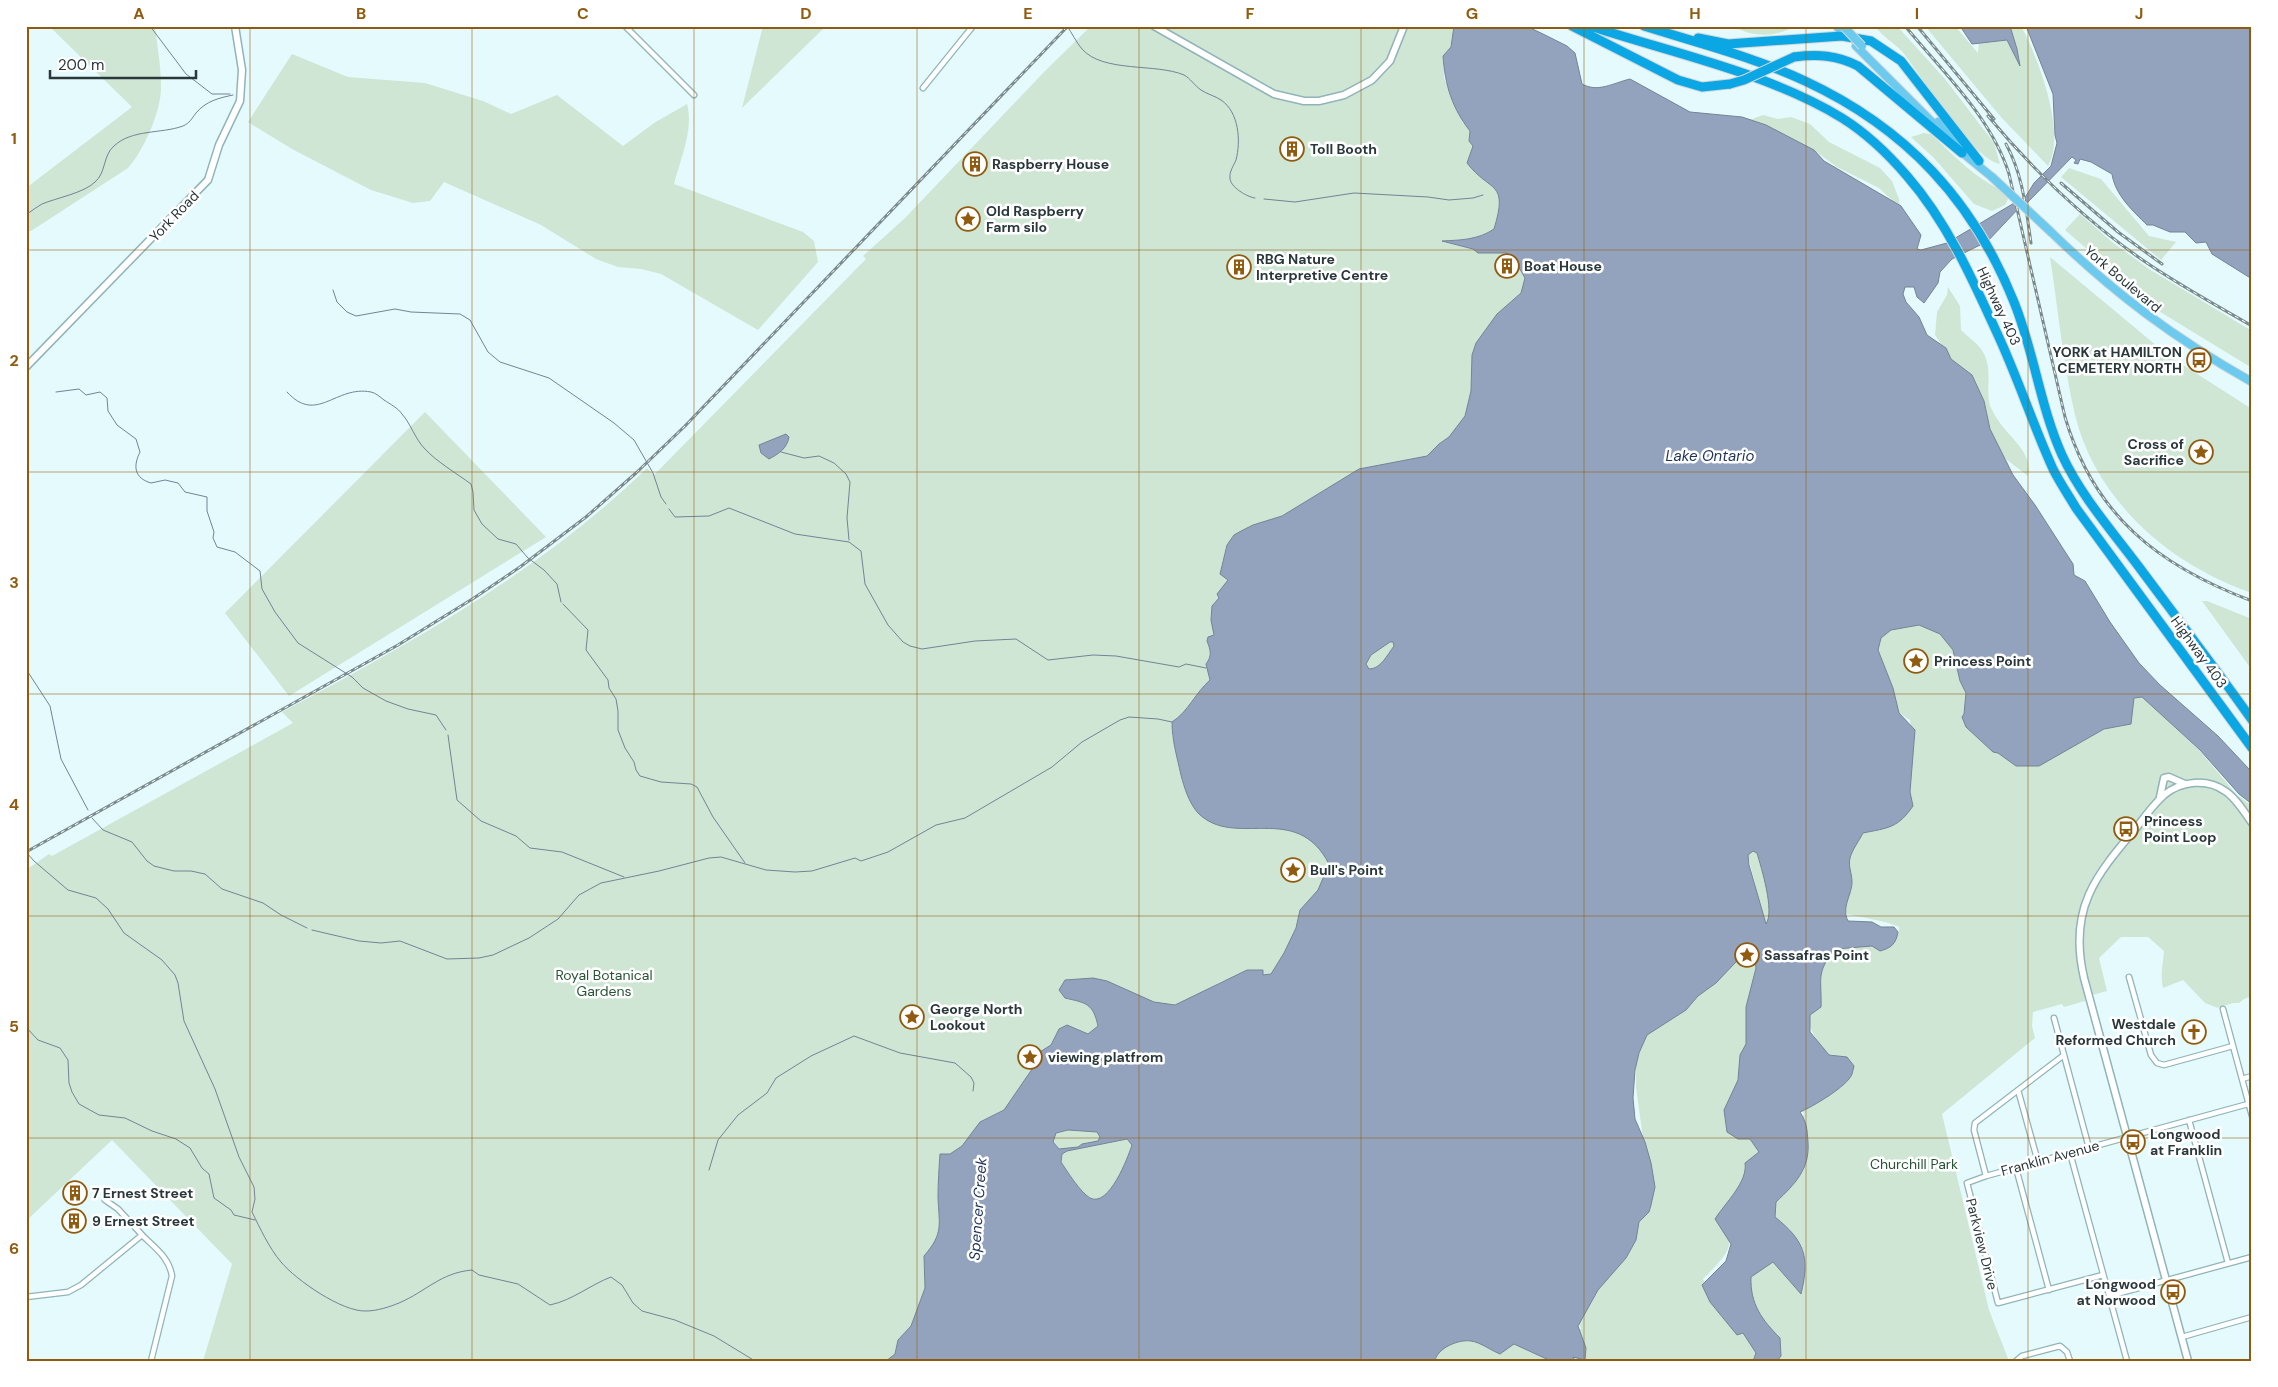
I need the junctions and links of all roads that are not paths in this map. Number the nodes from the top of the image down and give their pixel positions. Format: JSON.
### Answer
{"nodes":[{"id":1,"x":235,"y":26,"type":"edge"},
{"id":2,"x":625,"y":26,"type":"edge"},
{"id":3,"x":973,"y":26,"type":"edge"},
{"id":4,"x":1154,"y":26,"type":"edge"},
{"id":5,"x":1404,"y":26,"type":"edge"},
{"id":6,"x":1572,"y":26,"type":"edge"},
{"id":7,"x":1590,"y":26,"type":"edge"},
{"id":8,"x":1644,"y":26,"type":"edge"},
{"id":9,"x":1655,"y":26,"type":"edge"},
{"id":10,"x":1841,"y":27,"type":"edge"},
{"id":11,"x":1859,"y":46,"type":"junction"},
{"id":12,"x":923,"y":88,"type":"dead end"},
{"id":13,"x":694,"y":95,"type":"dead end"},
{"id":14,"x":1962,"y":153,"type":"junction"},
{"id":15,"x":1979,"y":161,"type":"junction"},
{"id":16,"x":1992,"y":177,"type":"junction"},
{"id":17,"x":26,"y":367,"type":"edge"},
{"id":18,"x":2252,"y":382,"type":"edge"},
{"id":19,"x":2252,"y":720,"type":"edge"},
{"id":20,"x":2252,"y":748,"type":"edge"},
{"id":21,"x":2185,"y":784,"type":"junction"},
{"id":22,"x":2159,"y":801,"type":"junction"},
{"id":23,"x":2252,"y":823,"type":"edge"},
{"id":24,"x":2129,"y":977,"type":"dead end"},
{"id":25,"x":2223,"y":1009,"type":"dead end"},
{"id":26,"x":2054,"y":1018,"type":"dead end"},
{"id":27,"x":2233,"y":1046,"type":"junction"},
{"id":28,"x":2064,"y":1056,"type":"junction"},
{"id":29,"x":2252,"y":1076,"type":"edge"},
{"id":30,"x":2242,"y":1079,"type":"junction"},
{"id":31,"x":2018,"y":1090,"type":"junction"},
{"id":32,"x":2248,"y":1104,"type":"junction"},
{"id":33,"x":2252,"y":1116,"type":"edge"},
{"id":34,"x":2188,"y":1120,"type":"junction"},
{"id":35,"x":2127,"y":1137,"type":"junction"},
{"id":36,"x":2089,"y":1148,"type":"junction"},
{"id":37,"x":2070,"y":1153,"type":"junction"},
{"id":38,"x":2038,"y":1162,"type":"junction"},
{"id":39,"x":2016,"y":1168,"type":"junction"},
{"id":40,"x":1986,"y":1176,"type":"junction"},
{"id":41,"x":1967,"y":1183,"type":"joint"},
{"id":42,"x":105,"y":1200,"type":"dead end"},
{"id":43,"x":152,"y":1246,"type":"junction"},
{"id":44,"x":2252,"y":1257,"type":"edge"},
{"id":45,"x":2228,"y":1263,"type":"junction"},
{"id":46,"x":2103,"y":1275,"type":"junction"},
{"id":47,"x":2166,"y":1280,"type":"junction"},
{"id":48,"x":2049,"y":1290,"type":"junction"},
{"id":49,"x":2109,"y":1296,"type":"junction"},
{"id":50,"x":26,"y":1297,"type":"edge"},
{"id":51,"x":2252,"y":1317,"type":"edge"},
{"id":52,"x":2182,"y":1336,"type":"junction"},
{"id":53,"x":2017,"y":1360,"type":"edge"},
{"id":54,"x":151,"y":1361,"type":"edge"},
{"id":55,"x":2070,"y":1361,"type":"edge"},
{"id":56,"x":2126,"y":1361,"type":"edge"},
{"id":57,"x":2188,"y":1361,"type":"edge"}],
"edges":[{"from":1,"to":17,"type":"street","name":"York Road"},
{"from":2,"to":13,"type":"street"},
{"from":3,"to":12,"type":"street"},
{"from":4,"to":5,"type":"street"},
{"from":6,"to":14,"type":"highway","bridge":true},
{"from":7,"to":20,"type":"highway","name":"Highway 403"},
{"from":8,"to":19,"type":"highway","name":"Highway 403"},
{"from":9,"to":15,"type":"highway"},
{"from":10,"to":11,"type":"main road","name":"York Boulevard","bridge":true},
{"from":11,"to":14,"type":"main road","name":"York Boulevard"},
{"from":11,"to":15,"type":"main road","name":"York Boulevard"},
{"from":14,"to":16,"type":"main road","name":"York Boulevard"},
{"from":15,"to":16,"type":"main road","name":"York Boulevard"},
{"from":16,"to":18,"type":"main road","name":"York Boulevard","bridge":true},
{"from":21,"to":22,"type":"street"},
{"from":21,"to":22,"type":"street"},
{"from":21,"to":23,"type":"street"},
{"from":22,"to":35,"type":"street"},
{"from":24,"to":27,"type":"street"},
{"from":25,"to":27,"type":"street"},
{"from":26,"to":28,"type":"street"},
{"from":27,"to":30,"type":"street"},
{"from":28,"to":31,"type":"street"},
{"from":28,"to":36,"type":"street"},
{"from":29,"to":30,"type":"street"},
{"from":30,"to":32,"type":"street"},
{"from":31,"to":38,"type":"street"},
{"from":31,"to":40,"type":"street"},
{"from":32,"to":33,"type":"street"},
{"from":32,"to":34,"type":"street","name":"Franklin Avenue"},
{"from":34,"to":35,"type":"street","name":"Franklin Avenue"},
{"from":34,"to":45,"type":"street"},
{"from":35,"to":36,"type":"street","name":"Franklin Avenue"},
{"from":35,"to":47,"type":"street"},
{"from":36,"to":37,"type":"street","name":"Franklin Avenue"},
{"from":37,"to":38,"type":"street","name":"Franklin Avenue"},
{"from":37,"to":46,"type":"street"},
{"from":38,"to":39,"type":"street","name":"Franklin Avenue"},
{"from":39,"to":40,"type":"street","name":"Franklin Avenue"},
{"from":39,"to":48,"type":"street"},
{"from":40,"to":41,"type":"street","name":"Franklin Avenue"},
{"from":41,"to":48,"type":"street","name":"Parkview Drive"},
{"from":42,"to":43,"type":"street"},
{"from":43,"to":50,"type":"street"},
{"from":43,"to":54,"type":"street"},
{"from":44,"to":45,"type":"street"},
{"from":45,"to":47,"type":"street"},
{"from":46,"to":48,"type":"street"},
{"from":46,"to":49,"type":"street"},
{"from":47,"to":49,"type":"street"},
{"from":47,"to":52,"type":"street"},
{"from":49,"to":56,"type":"street"},
{"from":51,"to":52,"type":"street"},
{"from":52,"to":57,"type":"street"},
{"from":53,"to":55,"type":"street"}]}
